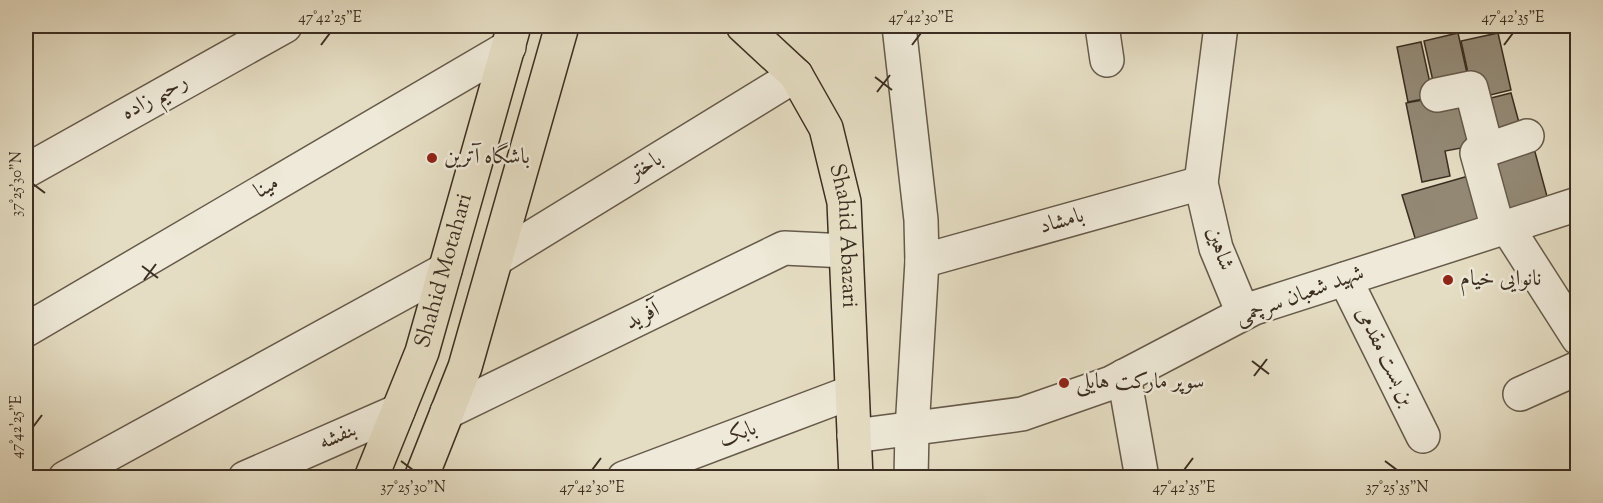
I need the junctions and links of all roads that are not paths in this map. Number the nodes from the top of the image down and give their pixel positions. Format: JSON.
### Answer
{"nodes":[{"id":1,"x":285,"y":26,"type":"edge"},
{"id":2,"x":562,"y":26,"type":"edge"},
{"id":3,"x":743,"y":26,"type":"edge"},
{"id":4,"x":765,"y":26,"type":"edge"},
{"id":5,"x":899,"y":26,"type":"edge"},
{"id":6,"x":1102,"y":26,"type":"edge"},
{"id":7,"x":1221,"y":26,"type":"edge"},
{"id":8,"x":511,"y":36,"type":"edge"},
{"id":9,"x":1107,"y":60,"type":"dead end"},
{"id":10,"x":796,"y":75,"type":"junction"},
{"id":11,"x":1437,"y":95,"type":"dead end"},
{"id":12,"x":1527,"y":136,"type":"dead end"},
{"id":13,"x":1487,"y":150,"type":"junction"},
{"id":14,"x":26,"y":171,"type":"edge"},
{"id":15,"x":1201,"y":183,"type":"junction"},
{"id":16,"x":1578,"y":204,"type":"edge"},
{"id":17,"x":1502,"y":228,"type":"junction"},
{"id":18,"x":846,"y":251,"type":"junction"},
{"id":19,"x":496,"y":259,"type":"junction"},
{"id":20,"x":922,"y":261,"type":"junction"},
{"id":21,"x":445,"y":270,"type":"junction"},
{"id":22,"x":1345,"y":279,"type":"junction"},
{"id":23,"x":1243,"y":313,"type":"junction"},
{"id":24,"x":26,"y":330,"type":"edge"},
{"id":25,"x":1578,"y":338,"type":"edge"},
{"id":26,"x":1578,"y":368,"type":"edge"},
{"id":27,"x":1124,"y":376,"type":"junction"},
{"id":28,"x":852,"y":392,"type":"junction"},
{"id":29,"x":1520,"y":394,"type":"dead end"},
{"id":30,"x":398,"y":411,"type":"junction"},
{"id":31,"x":447,"y":412,"type":"junction"},
{"id":32,"x":912,"y":430,"type":"junction"},
{"id":33,"x":854,"y":436,"type":"junction"},
{"id":34,"x":1423,"y":436,"type":"dead end"},
{"id":35,"x":65,"y":477,"type":"edge"},
{"id":36,"x":245,"y":477,"type":"edge"},
{"id":37,"x":371,"y":477,"type":"edge"},
{"id":38,"x":421,"y":477,"type":"edge"},
{"id":39,"x":624,"y":477,"type":"edge"},
{"id":40,"x":856,"y":477,"type":"edge"},
{"id":41,"x":911,"y":477,"type":"edge"},
{"id":42,"x":1142,"y":477,"type":"edge"}],
"edges":[{"from":1,"to":14,"type":"street","name":"رحیم زاده"},
{"from":2,"to":19,"type":"main road","name":"Shahid Motahari"},
{"from":3,"to":10,"type":"main road","name":"Shahid Abazari"},
{"from":4,"to":10,"type":"main road"},
{"from":5,"to":20,"type":"street"},
{"from":6,"to":9,"type":"street"},
{"from":7,"to":15,"type":"street"},
{"from":8,"to":21,"type":"main road","name":"Shahid Motahari"},
{"from":8,"to":24,"type":"street","name":"مینا"},
{"from":10,"to":18,"type":"main road","name":"Shahid Abazari"},
{"from":10,"to":19,"type":"street","name":"باختر"},
{"from":11,"to":13,"type":"street"},
{"from":12,"to":13,"type":"street"},
{"from":13,"to":17,"type":"street"},
{"from":15,"to":20,"type":"street","name":"بامشاد"},
{"from":15,"to":23,"type":"street","name":"شاهین"},
{"from":16,"to":17,"type":"street","name":"شهید شعبان سرچمی"},
{"from":17,"to":22,"type":"street","name":"شهید شعبان سرچمی"},
{"from":17,"to":25,"type":"street"},
{"from":18,"to":28,"type":"main road","name":"Shahid Abazari"},
{"from":18,"to":31,"type":"street","name":"آفرید"},
{"from":19,"to":31,"type":"main road","name":"Shahid Motahari"},
{"from":20,"to":32,"type":"street"},
{"from":21,"to":30,"type":"main road","name":"Shahid Motahari"},
{"from":21,"to":35,"type":"street"},
{"from":22,"to":23,"type":"street","name":"شهید شعبان سرچمی"},
{"from":22,"to":34,"type":"street","name":"بن بست مقدمی"},
{"from":23,"to":27,"type":"street","name":"شهید شعبان سرچمی"},
{"from":26,"to":29,"type":"street"},
{"from":27,"to":32,"type":"street","name":"شهید شعبان سرچمی"},
{"from":27,"to":42,"type":"street"},
{"from":28,"to":33,"type":"main road","name":"Shahid Abazari"},
{"from":28,"to":39,"type":"street","name":"بابک"},
{"from":30,"to":36,"type":"street","name":"بنفشه"},
{"from":30,"to":37,"type":"main road","name":"Shahid Motahari"},
{"from":31,"to":38,"type":"main road","name":"Shahid Motahari"},
{"from":32,"to":33,"type":"street","name":"شهید شعبان سرچمی"},
{"from":32,"to":41,"type":"street"},
{"from":33,"to":40,"type":"main road","name":"Shahid Abazari"}]}
